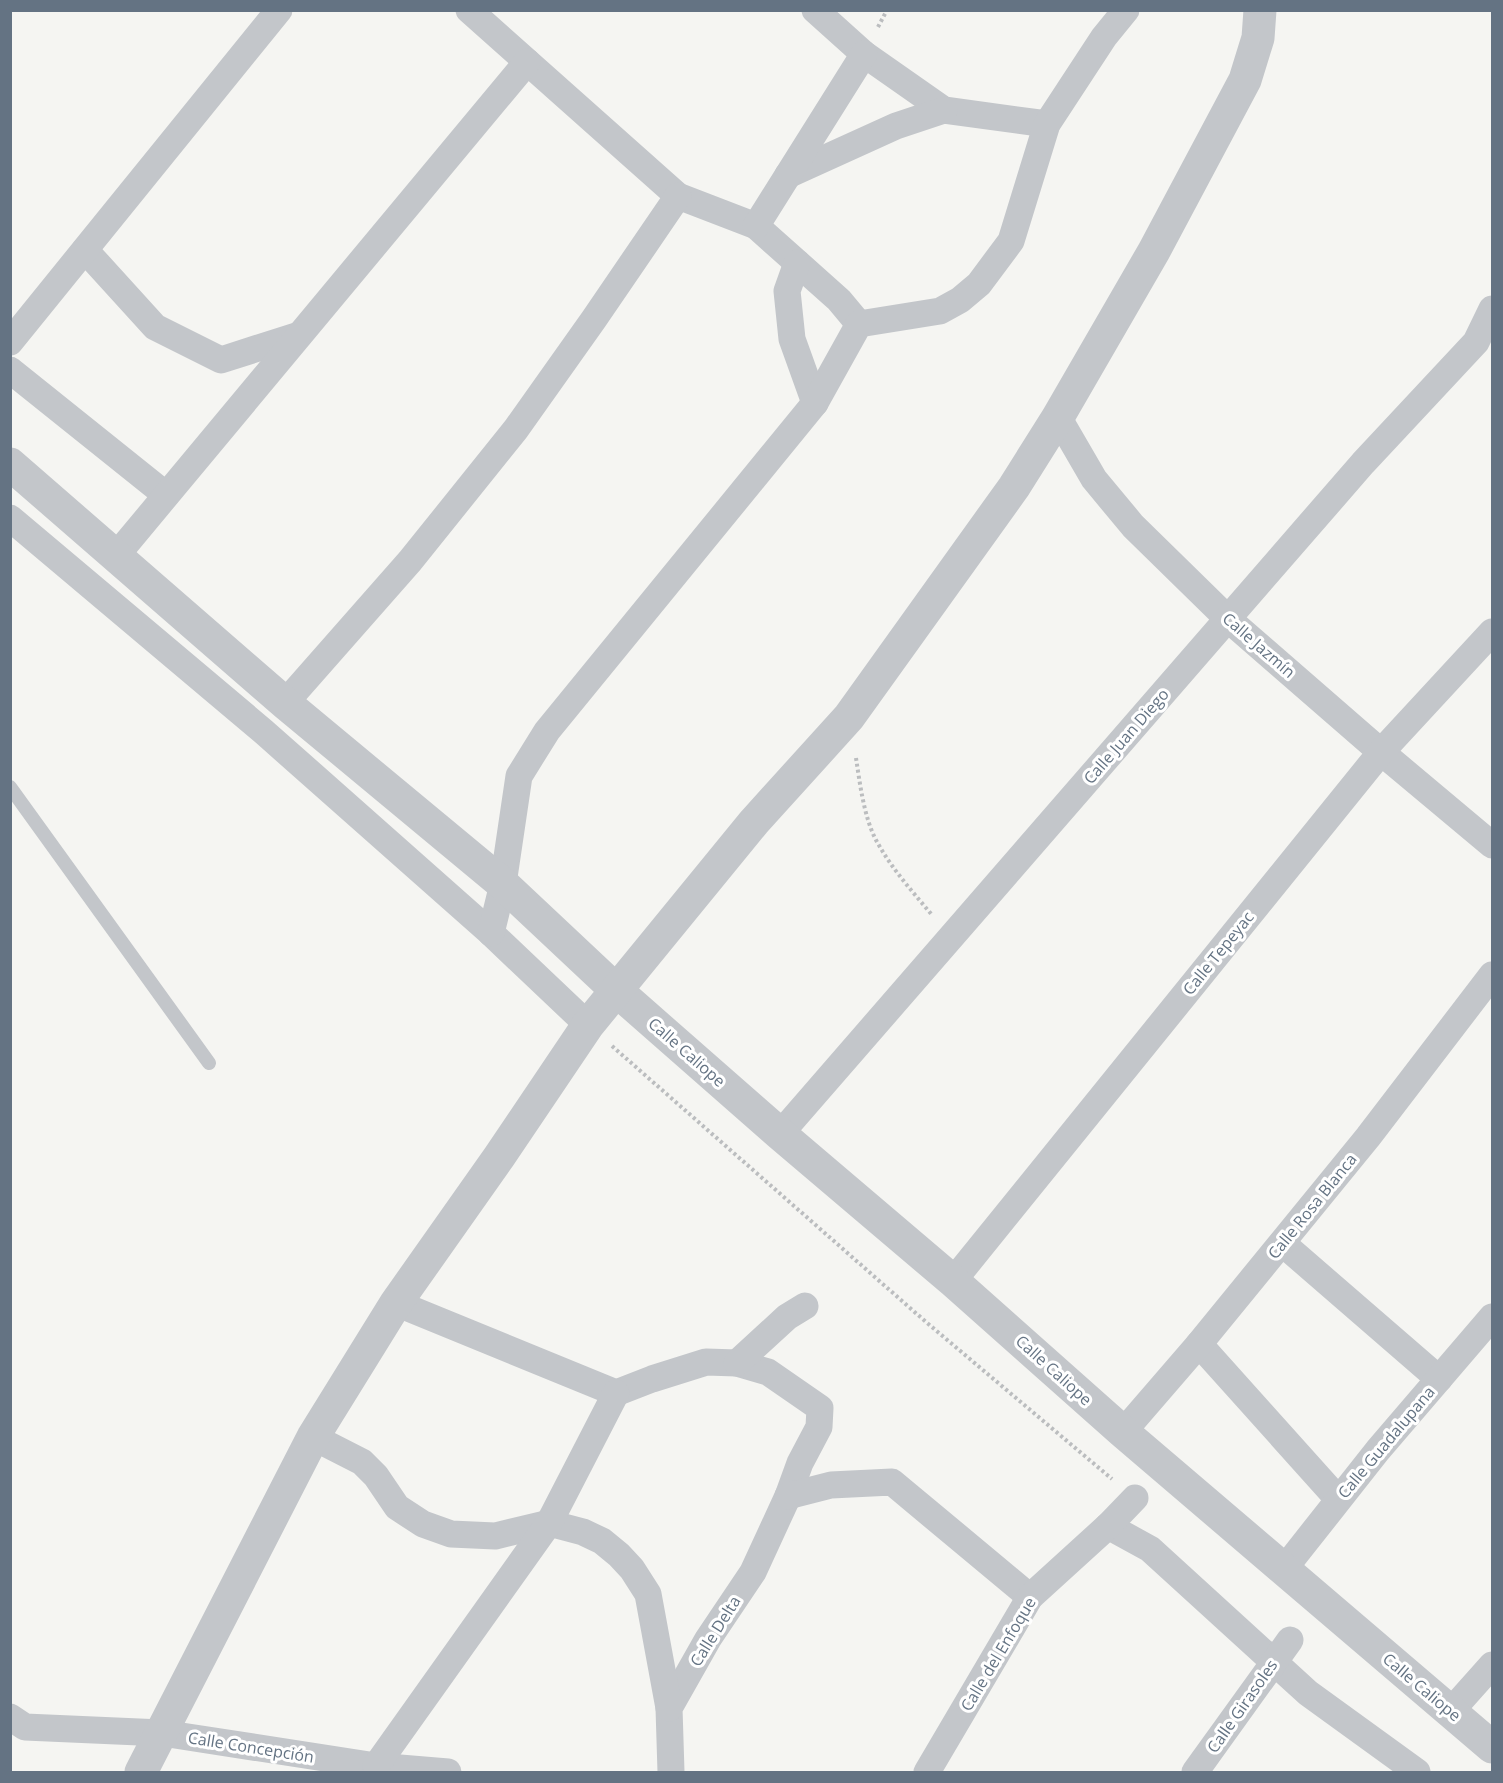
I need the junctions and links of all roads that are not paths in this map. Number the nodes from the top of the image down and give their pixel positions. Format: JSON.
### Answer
{"nodes":[{"id":1,"x":279,"y":10,"type":"edge"},
{"id":2,"x":469,"y":10,"type":"edge"},
{"id":3,"x":815,"y":10,"type":"edge"},
{"id":4,"x":1126,"y":10,"type":"edge"},
{"id":5,"x":1260,"y":10,"type":"edge"},
{"id":6,"x":864,"y":54,"type":"junction"},
{"id":7,"x":527,"y":62,"type":"junction"},
{"id":8,"x":944,"y":110,"type":"junction"},
{"id":9,"x":1047,"y":124,"type":"junction"},
{"id":10,"x":788,"y":175,"type":"junction"},
{"id":11,"x":678,"y":196,"type":"junction"},
{"id":12,"x":756,"y":226,"type":"junction"},
{"id":13,"x":85,"y":250,"type":"junction"},
{"id":14,"x":797,"y":263,"type":"junction"},
{"id":15,"x":1492,"y":309,"type":"edge"},
{"id":16,"x":859,"y":324,"type":"junction"},
{"id":17,"x":299,"y":335,"type":"junction"},
{"id":18,"x":1484,"y":337,"type":"edge"},
{"id":19,"x":10,"y":342,"type":"edge"},
{"id":20,"x":10,"y":370,"type":"edge"},
{"id":21,"x":815,"y":402,"type":"junction"},
{"id":22,"x":1058,"y":417,"type":"junction"},
{"id":23,"x":10,"y":464,"type":"edge"},
{"id":24,"x":166,"y":495,"type":"junction"},
{"id":25,"x":10,"y":518,"type":"edge"},
{"id":26,"x":115,"y":556,"type":"junction"},
{"id":27,"x":1228,"y":619,"type":"junction"},
{"id":28,"x":1492,"y":632,"type":"edge"},
{"id":29,"x":285,"y":703,"type":"junction"},
{"id":30,"x":1382,"y":752,"type":"junction"},
{"id":31,"x":10,"y":787,"type":"edge"},
{"id":32,"x":1492,"y":845,"type":"edge"},
{"id":33,"x":503,"y":884,"type":"junction"},
{"id":34,"x":492,"y":933,"type":"junction"},
{"id":35,"x":1492,"y":975,"type":"edge"},
{"id":36,"x":617,"y":991,"type":"junction"},
{"id":37,"x":588,"y":1025,"type":"junction"},
{"id":38,"x":209,"y":1063,"type":"dead end"},
{"id":39,"x":780,"y":1134,"type":"junction"},
{"id":40,"x":1282,"y":1243,"type":"junction"},
{"id":41,"x":953,"y":1281,"type":"junction"},
{"id":42,"x":396,"y":1303,"type":"junction"},
{"id":43,"x":805,"y":1306,"type":"dead end"},
{"id":44,"x":1492,"y":1317,"type":"edge"},
{"id":45,"x":1199,"y":1344,"type":"junction"},
{"id":46,"x":737,"y":1363,"type":"junction"},
{"id":47,"x":1439,"y":1380,"type":"junction"},
{"id":48,"x":616,"y":1393,"type":"junction"},
{"id":49,"x":1123,"y":1432,"type":"junction"},
{"id":50,"x":313,"y":1437,"type":"junction"},
{"id":51,"x":789,"y":1496,"type":"junction"},
{"id":52,"x":1135,"y":1498,"type":"road end"},
{"id":53,"x":1338,"y":1499,"type":"junction"},
{"id":54,"x":549,"y":1523,"type":"junction"},
{"id":55,"x":1108,"y":1526,"type":"junction"},
{"id":56,"x":1284,"y":1569,"type":"junction"},
{"id":57,"x":1030,"y":1597,"type":"junction"},
{"id":58,"x":1282,"y":1650,"type":"junction"},
{"id":59,"x":1492,"y":1665,"type":"edge"},
{"id":60,"x":669,"y":1708,"type":"junction"},
{"id":61,"x":1451,"y":1711,"type":"junction"},
{"id":62,"x":10,"y":1717,"type":"edge"},
{"id":63,"x":162,"y":1733,"type":"junction"},
{"id":64,"x":1492,"y":1746,"type":"edge"},
{"id":65,"x":376,"y":1766,"type":"junction"},
{"id":66,"x":141,"y":1773,"type":"edge"},
{"id":67,"x":448,"y":1773,"type":"edge"},
{"id":68,"x":671,"y":1773,"type":"edge"},
{"id":69,"x":927,"y":1773,"type":"edge"},
{"id":70,"x":1195,"y":1773,"type":"edge"},
{"id":71,"x":1417,"y":1773,"type":"edge"}],
"edges":[{"from":1,"to":13,"type":"street"},
{"from":2,"to":7,"type":"street"},
{"from":3,"to":6,"type":"street"},
{"from":4,"to":9,"type":"street"},
{"from":5,"to":22,"type":"street"},
{"from":6,"to":8,"type":"street"},
{"from":6,"to":10,"type":"street"},
{"from":7,"to":11,"type":"street"},
{"from":7,"to":17,"type":"street"},
{"from":8,"to":9,"type":"street"},
{"from":8,"to":10,"type":"street"},
{"from":9,"to":16,"type":"street"},
{"from":10,"to":12,"type":"street"},
{"from":11,"to":12,"type":"street"},
{"from":11,"to":29,"type":"street"},
{"from":12,"to":14,"type":"street"},
{"from":13,"to":17,"type":"street"},
{"from":13,"to":19,"type":"street"},
{"from":14,"to":16,"type":"street"},
{"from":14,"to":21,"type":"street"},
{"from":15,"to":18,"type":"street","name":"Calle Juan Diego"},
{"from":16,"to":21,"type":"street"},
{"from":17,"to":24,"type":"street"},
{"from":18,"to":27,"type":"street","name":"Calle Juan Diego"},
{"from":20,"to":24,"type":"street"},
{"from":21,"to":33,"type":"street"},
{"from":22,"to":27,"type":"street","name":"Calle Jazmín"},
{"from":22,"to":36,"type":"street"},
{"from":23,"to":26,"type":"street","name":"Calle Caliope"},
{"from":24,"to":26,"type":"street"},
{"from":25,"to":34,"type":"street"},
{"from":26,"to":29,"type":"street","name":"Calle Caliope"},
{"from":27,"to":30,"type":"street","name":"Calle Jazmín"},
{"from":27,"to":39,"type":"street","name":"Calle Juan Diego"},
{"from":28,"to":30,"type":"street","name":"Calle Tepeyac"},
{"from":29,"to":33,"type":"street","name":"Calle Caliope"},
{"from":30,"to":32,"type":"street","name":"Calle Jazmín"},
{"from":30,"to":41,"type":"street","name":"Calle Tepeyac"},
{"from":31,"to":38,"type":"lane"},
{"from":33,"to":34,"type":"street"},
{"from":33,"to":36,"type":"street","name":"Calle Caliope"},
{"from":34,"to":37,"type":"street"},
{"from":35,"to":40,"type":"street","name":"Calle Rosa Blanca"},
{"from":36,"to":37,"type":"street"},
{"from":36,"to":39,"type":"street","name":"Calle Caliope"},
{"from":37,"to":42,"type":"street"},
{"from":39,"to":41,"type":"street","name":"Calle Caliope"},
{"from":40,"to":45,"type":"street","name":"Calle Rosa Blanca"},
{"from":40,"to":47,"type":"street"},
{"from":41,"to":49,"type":"street","name":"Calle Caliope"},
{"from":42,"to":48,"type":"street"},
{"from":42,"to":50,"type":"street"},
{"from":43,"to":46,"type":"street"},
{"from":44,"to":47,"type":"street","name":"Calle Guadalupana"},
{"from":45,"to":49,"type":"street","name":"Calle Rosa Blanca"},
{"from":45,"to":53,"type":"street"},
{"from":46,"to":48,"type":"street"},
{"from":46,"to":51,"type":"street","name":"Calle Delta"},
{"from":47,"to":53,"type":"street","name":"Calle Guadalupana"},
{"from":48,"to":54,"type":"street"},
{"from":49,"to":56,"type":"street","name":"Calle Caliope"},
{"from":50,"to":54,"type":"street"},
{"from":50,"to":63,"type":"street"},
{"from":51,"to":57,"type":"street"},
{"from":51,"to":60,"type":"street","name":"Calle Delta"},
{"from":52,"to":55,"type":"street","name":"Calle del Enfoque"},
{"from":53,"to":56,"type":"street","name":"Calle Guadalupana"},
{"from":54,"to":60,"type":"street"},
{"from":54,"to":65,"type":"street"},
{"from":55,"to":57,"type":"street","name":"Calle del Enfoque"},
{"from":55,"to":58,"type":"street"},
{"from":56,"to":61,"type":"street","name":"Calle Caliope"},
{"from":57,"to":69,"type":"street","name":"Calle del Enfoque"},
{"from":58,"to":70,"type":"street","name":"Calle Girasoles"},
{"from":58,"to":71,"type":"street"},
{"from":59,"to":61,"type":"street"},
{"from":60,"to":68,"type":"street"},
{"from":61,"to":64,"type":"street","name":"Calle Caliope"},
{"from":62,"to":63,"type":"street","name":"Calle Concepción"},
{"from":63,"to":65,"type":"street","name":"Calle Concepción"},
{"from":63,"to":66,"type":"street"},
{"from":65,"to":67,"type":"street","name":"Calle Concepción"}]}
